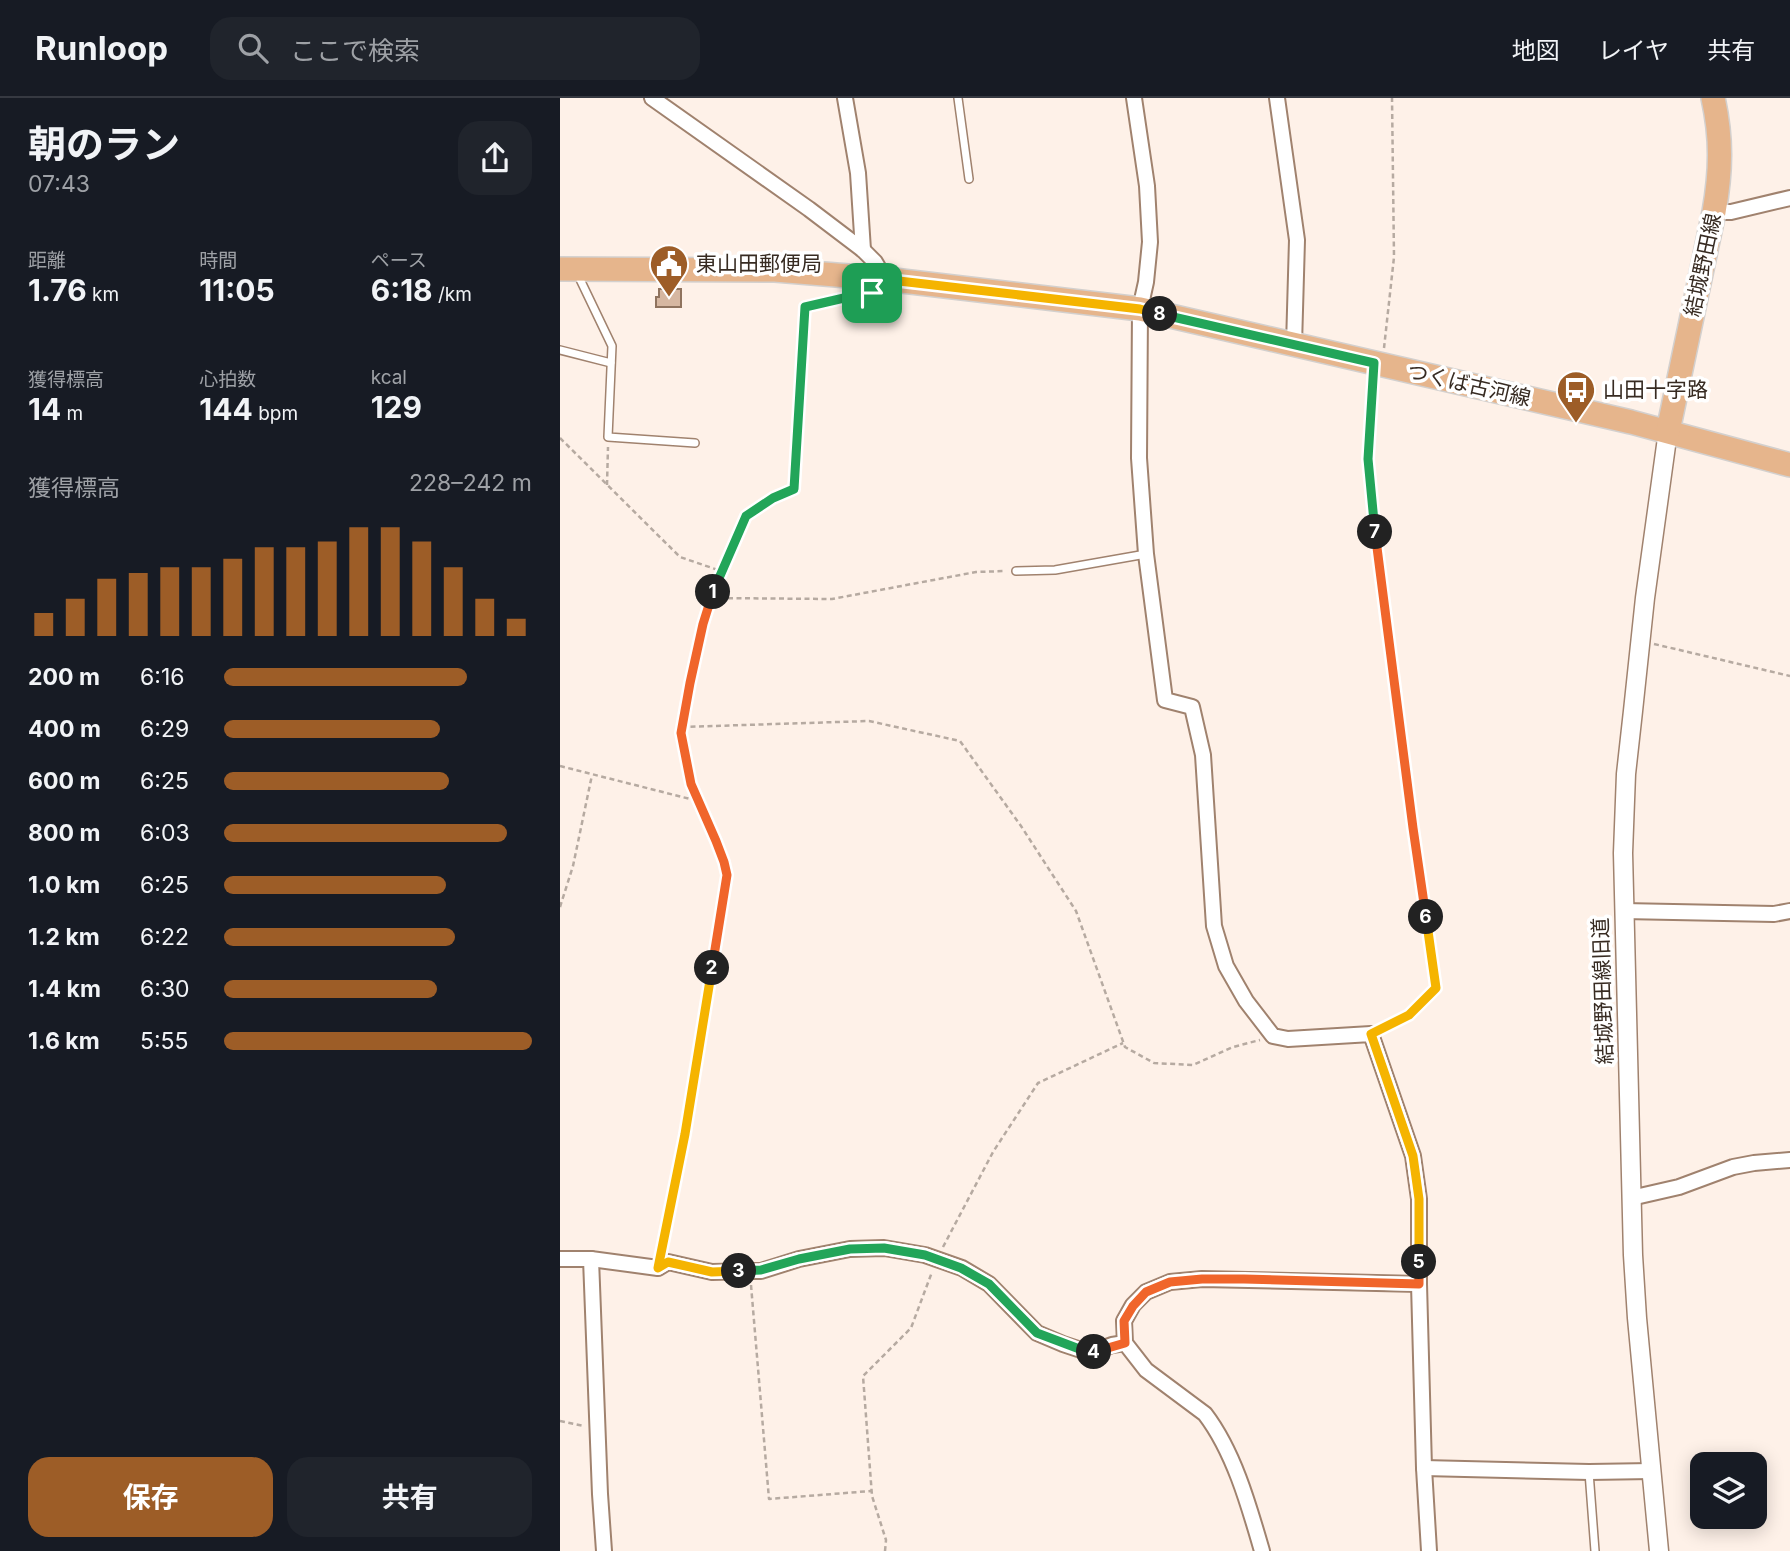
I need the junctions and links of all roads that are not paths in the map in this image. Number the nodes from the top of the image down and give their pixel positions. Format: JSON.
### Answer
{"nodes":[{"id":1,"x":652,"y":98,"type":"edge"},
{"id":2,"x":845,"y":98,"type":"edge"},
{"id":3,"x":958,"y":98,"type":"edge"},
{"id":4,"x":1134,"y":98,"type":"edge"},
{"id":5,"x":1277,"y":98,"type":"edge"},
{"id":6,"x":1713,"y":98,"type":"edge"},
{"id":7,"x":969,"y":179,"type":"dead end"},
{"id":8,"x":1790,"y":198,"type":"edge"},
{"id":9,"x":1714,"y":212,"type":"junction"},
{"id":10,"x":863,"y":250,"type":"junction"},
{"id":11,"x":568,"y":269,"type":"edge"},
{"id":12,"x":879,"y":279,"type":"junction"},
{"id":13,"x":1140,"y":309,"type":"junction"},
{"id":14,"x":1294,"y":345,"type":"junction"},
{"id":15,"x":560,"y":350,"type":"edge"},
{"id":16,"x":611,"y":363,"type":"junction"},
{"id":17,"x":1668,"y":431,"type":"junction"},
{"id":18,"x":695,"y":443,"type":"dead end"},
{"id":19,"x":1790,"y":465,"type":"edge"},
{"id":20,"x":746,"y":516,"type":"road end"},
{"id":21,"x":1146,"y":554,"type":"junction"},
{"id":22,"x":1016,"y":571,"type":"road end"},
{"id":23,"x":1623,"y":911,"type":"junction"},
{"id":24,"x":1790,"y":911,"type":"edge"},
{"id":25,"x":1790,"y":1160,"type":"edge"},
{"id":26,"x":1631,"y":1198,"type":"junction"},
{"id":27,"x":560,"y":1259,"type":"edge"},
{"id":28,"x":591,"y":1259,"type":"junction"},
{"id":29,"x":1419,"y":1284,"type":"junction"},
{"id":30,"x":1125,"y":1343,"type":"junction"},
{"id":31,"x":1424,"y":1468,"type":"junction"},
{"id":32,"x":1652,"y":1471,"type":"junction"},
{"id":33,"x":1589,"y":1472,"type":"junction"},
{"id":34,"x":604,"y":1551,"type":"edge"},
{"id":35,"x":1262,"y":1551,"type":"edge"},
{"id":36,"x":1429,"y":1551,"type":"edge"},
{"id":37,"x":1595,"y":1551,"type":"edge"},
{"id":38,"x":1659,"y":1551,"type":"edge"}],
"edges":[{"from":1,"to":10,"type":"street"},
{"from":2,"to":10,"type":"street"},
{"from":3,"to":7,"type":"lane"},
{"from":4,"to":13,"type":"street"},
{"from":5,"to":14,"type":"street"},
{"from":6,"to":9,"type":"main road","name":"結城野田線"},
{"from":8,"to":9,"type":"street"},
{"from":9,"to":17,"type":"main road","name":"結城野田線"},
{"from":10,"to":12,"type":"street"},
{"from":11,"to":12,"type":"main road","name":"つくば古河線"},
{"from":11,"to":16,"type":"lane"},
{"from":12,"to":13,"type":"main road","name":"つくば古河線"},
{"from":12,"to":20,"type":"lane"},
{"from":13,"to":14,"type":"main road","name":"つくば古河線"},
{"from":13,"to":21,"type":"street"},
{"from":14,"to":17,"type":"main road","name":"つくば古河線"},
{"from":15,"to":16,"type":"lane"},
{"from":16,"to":18,"type":"lane"},
{"from":17,"to":19,"type":"main road","name":"つくば古河線"},
{"from":17,"to":23,"type":"street","name":"結城野田線旧道"},
{"from":21,"to":22,"type":"lane"},
{"from":21,"to":29,"type":"street"},
{"from":23,"to":24,"type":"street"},
{"from":23,"to":26,"type":"street","name":"結城野田線旧道"},
{"from":25,"to":26,"type":"street"},
{"from":26,"to":32,"type":"street","name":"結城野田線旧道"},
{"from":27,"to":28,"type":"street"},
{"from":28,"to":30,"type":"street"},
{"from":28,"to":34,"type":"street"},
{"from":29,"to":30,"type":"street"},
{"from":29,"to":31,"type":"street"},
{"from":30,"to":35,"type":"street"},
{"from":31,"to":33,"type":"street"},
{"from":31,"to":36,"type":"street"},
{"from":32,"to":33,"type":"street"},
{"from":32,"to":38,"type":"street","name":"結城野田線旧道"},
{"from":33,"to":37,"type":"lane"}]}
